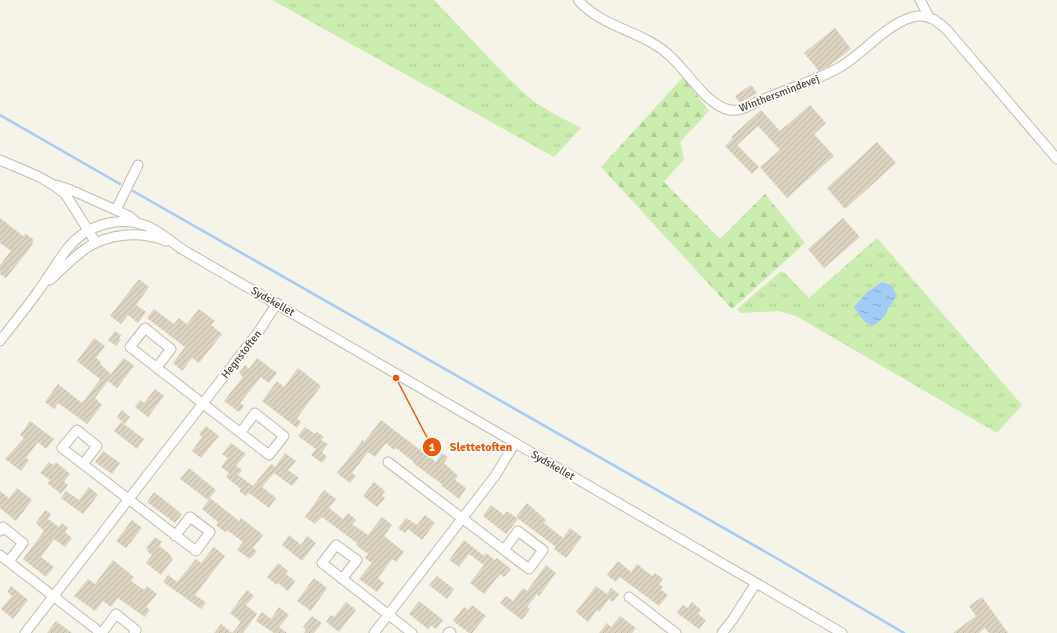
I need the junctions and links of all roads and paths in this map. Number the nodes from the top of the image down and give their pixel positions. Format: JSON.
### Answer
{"nodes":[{"id":1,"x":578,"y":0,"type":"edge"},
{"id":2,"x":920,"y":0,"type":"edge"},
{"id":3,"x":929,"y":17,"type":"junction"},
{"id":4,"x":1057,"y":159,"type":"edge"},
{"id":5,"x":0,"y":160,"type":"edge"},
{"id":6,"x":138,"y":165,"type":"dead end"},
{"id":7,"x":52,"y":183,"type":"junction"},
{"id":8,"x":116,"y":210,"type":"junction"},
{"id":9,"x":138,"y":223,"type":"junction"},
{"id":10,"x":88,"y":231,"type":"junction"},
{"id":11,"x":96,"y":243,"type":"junction"},
{"id":12,"x":180,"y":248,"type":"junction"},
{"id":13,"x":39,"y":290,"type":"junction"},
{"id":14,"x":276,"y":303,"type":"junction"},
{"id":15,"x":0,"y":341,"type":"edge"},
{"id":16,"x":157,"y":367,"type":"junction"},
{"id":17,"x":203,"y":404,"type":"junction"},
{"id":18,"x":241,"y":432,"type":"junction"},
{"id":19,"x":515,"y":443,"type":"junction"},
{"id":20,"x":388,"y":462,"type":"dead end"},
{"id":21,"x":83,"y":464,"type":"dead end"},
{"id":22,"x":129,"y":500,"type":"junction"},
{"id":23,"x":462,"y":518,"type":"junction"},
{"id":24,"x":0,"y":531,"type":"edge"},
{"id":25,"x":175,"y":536,"type":"dead end"},
{"id":26,"x":504,"y":550,"type":"dead end"},
{"id":27,"x":0,"y":554,"type":"edge"},
{"id":28,"x":9,"y":561,"type":"junction"},
{"id":29,"x":342,"y":579,"type":"dead end"},
{"id":30,"x":756,"y":583,"type":"junction"},
{"id":31,"x":54,"y":596,"type":"junction"},
{"id":32,"x":629,"y":597,"type":"dead end"},
{"id":33,"x":388,"y":614,"type":"junction"},
{"id":34,"x":25,"y":633,"type":"edge"},
{"id":35,"x":101,"y":633,"type":"edge"},
{"id":36,"x":134,"y":633,"type":"edge"},
{"id":37,"x":374,"y":633,"type":"edge"},
{"id":38,"x":412,"y":633,"type":"edge"},
{"id":39,"x":676,"y":633,"type":"edge"},
{"id":40,"x":722,"y":633,"type":"edge"},
{"id":41,"x":842,"y":633,"type":"edge"}],
"edges":[{"from":1,"to":3,"type":"street","name":"Winthersmindevej"},
{"from":2,"to":3,"type":"street"},
{"from":3,"to":4,"type":"street"},
{"from":5,"to":7,"type":"street","name":"Sydskellet"},
{"from":6,"to":8,"type":"street"},
{"from":7,"to":8,"type":"street","name":"Sydskellet"},
{"from":7,"to":10,"type":"street","name":"Sydskellet"},
{"from":8,"to":9,"type":"street","name":"Sydskellet"},
{"from":9,"to":10,"type":"street","name":"Sydskellet"},
{"from":9,"to":12,"type":"street","name":"Sydskellet"},
{"from":10,"to":11,"type":"street","name":"Sydskellet"},
{"from":10,"to":13,"type":"street"},
{"from":11,"to":12,"type":"street","name":"Sydskellet"},
{"from":11,"to":13,"type":"street"},
{"from":12,"to":14,"type":"street","name":"Sydskellet"},
{"from":13,"to":15,"type":"street"},
{"from":14,"to":17,"type":"street","name":"Hegnstoften"},
{"from":14,"to":19,"type":"street","name":"Sydskellet"},
{"from":16,"to":16,"type":"street"},
{"from":16,"to":17,"type":"street"},
{"from":17,"to":18,"type":"street"},
{"from":17,"to":22,"type":"street","name":"Hegnstoften"},
{"from":18,"to":18,"type":"street"},
{"from":19,"to":23,"type":"street"},
{"from":19,"to":30,"type":"street","name":"Sydskellet"},
{"from":20,"to":23,"type":"street"},
{"from":21,"to":22,"type":"street"},
{"from":22,"to":25,"type":"street"},
{"from":22,"to":31,"type":"street","name":"Hegnstoften"},
{"from":23,"to":26,"type":"street"},
{"from":23,"to":33,"type":"street"},
{"from":24,"to":28,"type":"street"},
{"from":27,"to":28,"type":"street"},
{"from":28,"to":31,"type":"street"},
{"from":29,"to":33,"type":"street"},
{"from":30,"to":40,"type":"street"},
{"from":30,"to":41,"type":"street","name":"Sydskellet"},
{"from":31,"to":34,"type":"street","name":"Hegnstoften"},
{"from":31,"to":35,"type":"street"},
{"from":32,"to":39,"type":"street"},
{"from":33,"to":37,"type":"street"},
{"from":33,"to":38,"type":"street"},
{"from":35,"to":36,"type":"street"}]}
